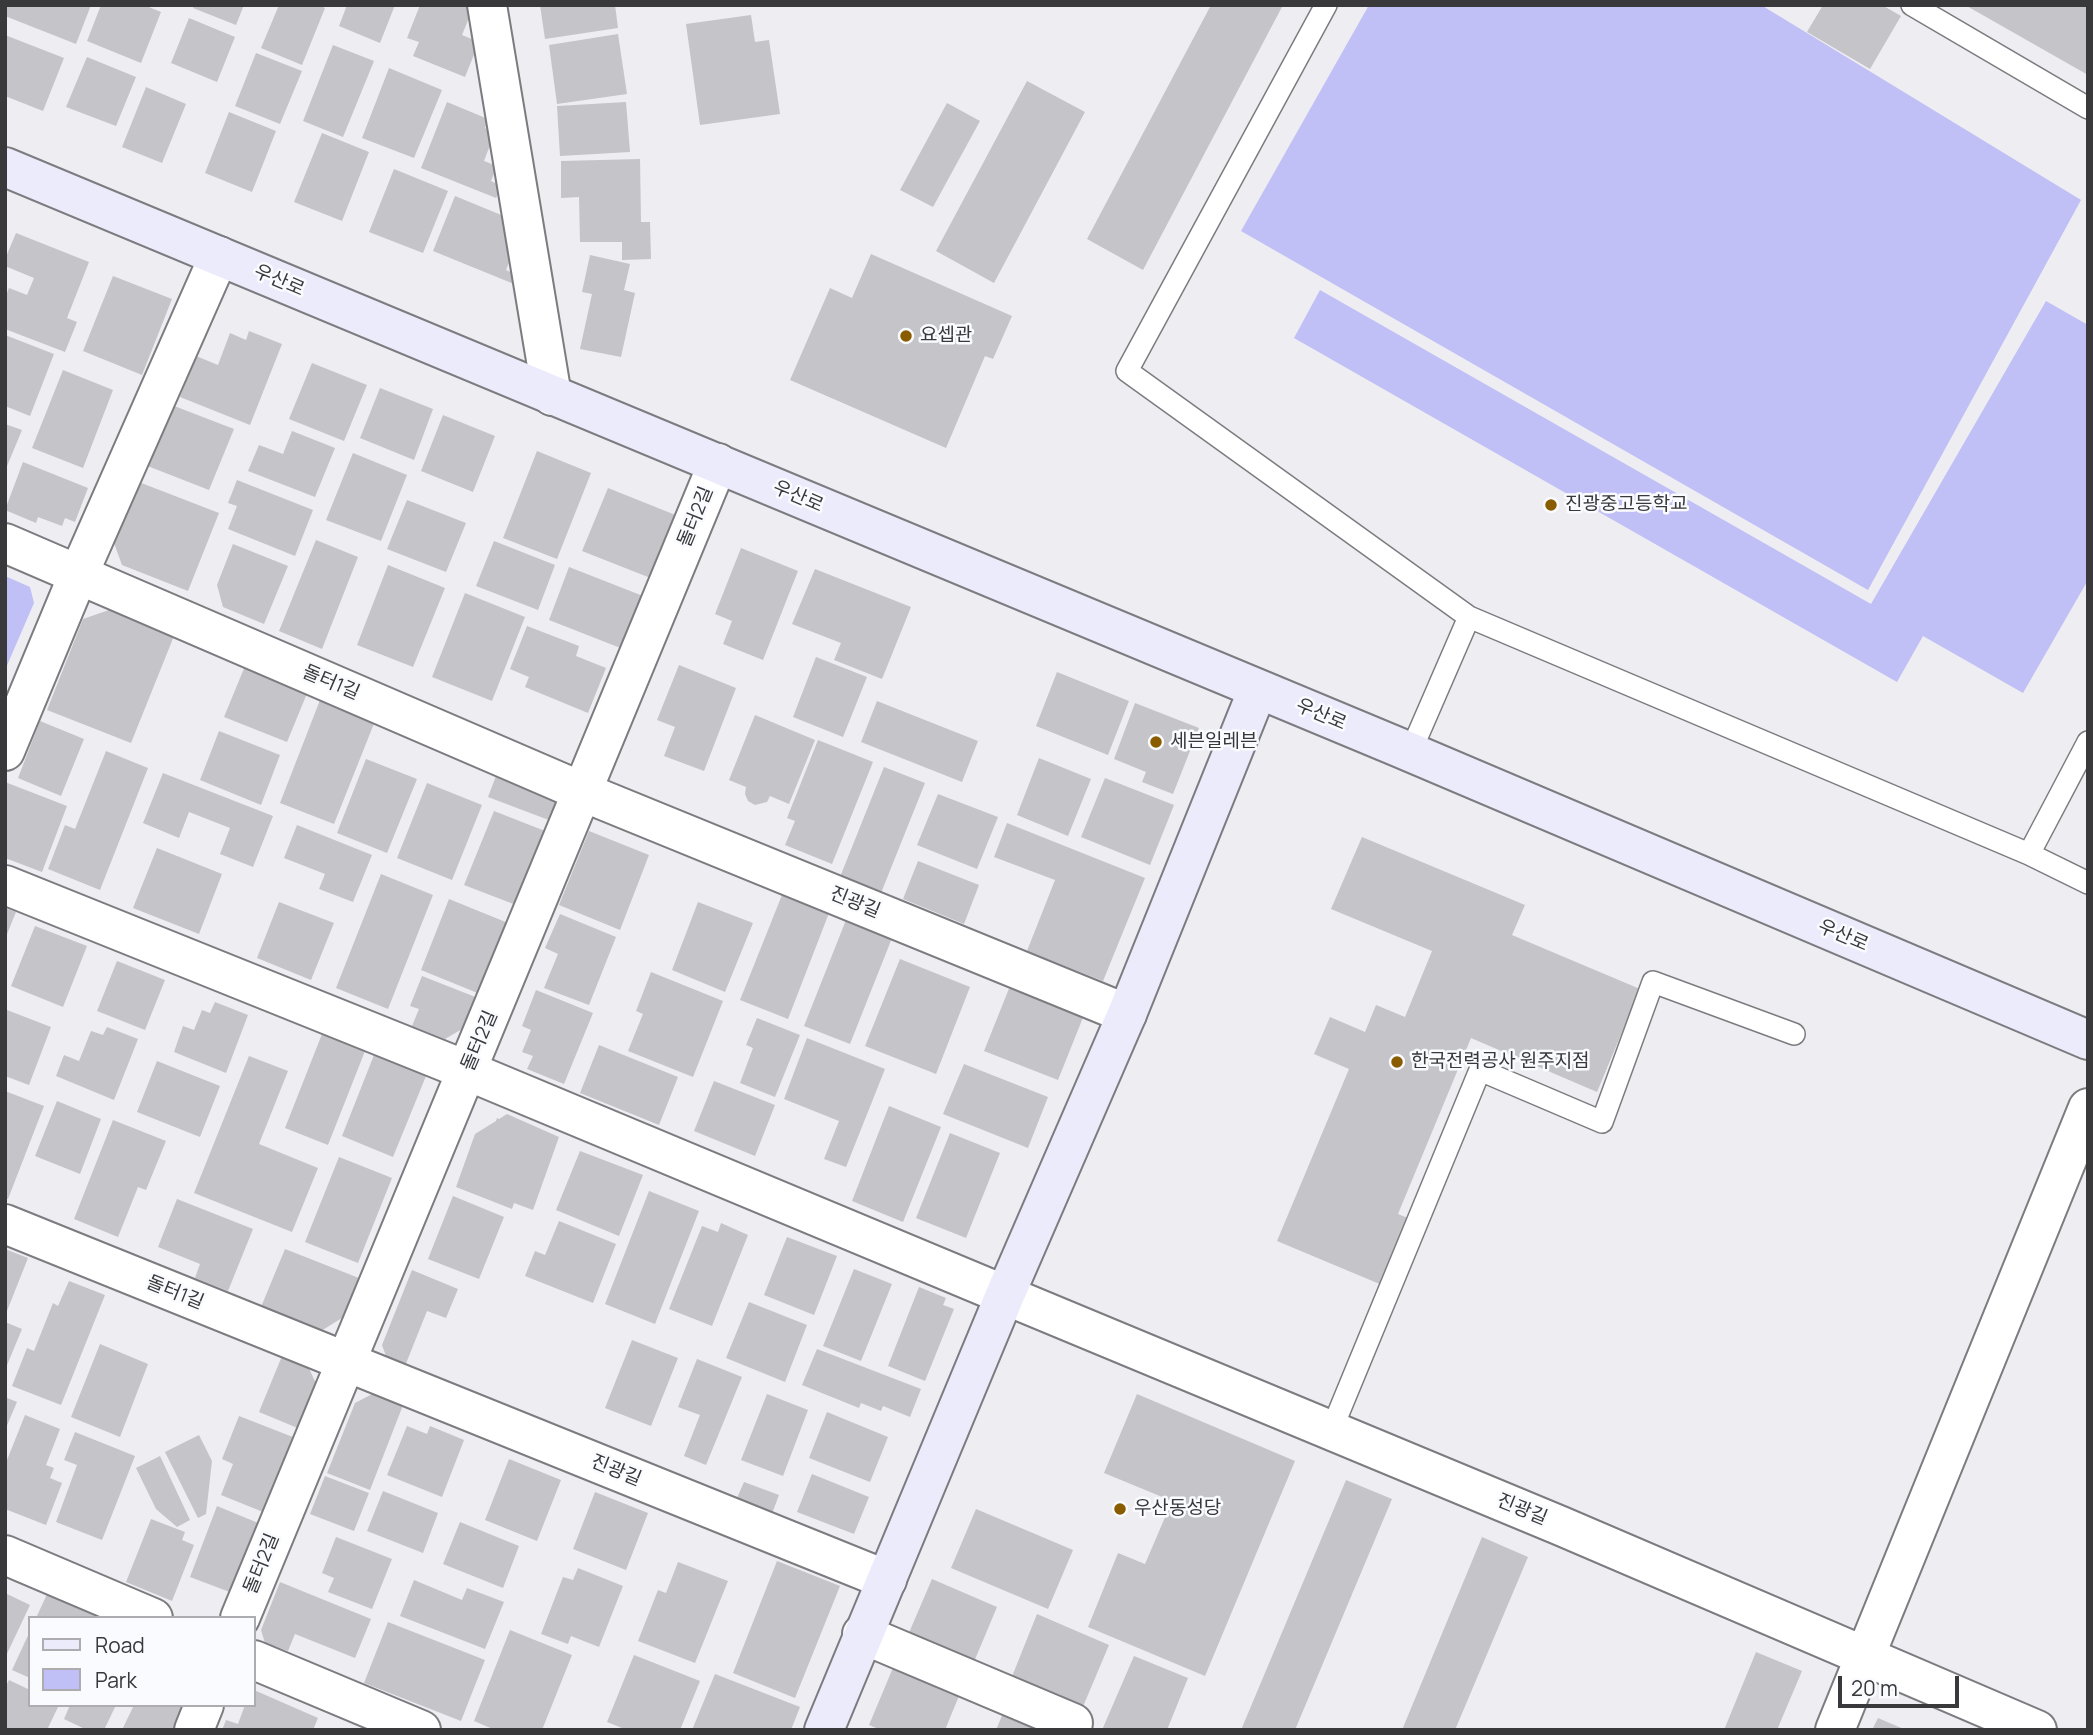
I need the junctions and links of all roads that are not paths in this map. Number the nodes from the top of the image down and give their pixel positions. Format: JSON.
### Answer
{"nodes":[{"id":1,"x":487,"y":5,"type":"edge"},
{"id":2,"x":1326,"y":5,"type":"edge"},
{"id":3,"x":1912,"y":5,"type":"edge"},
{"id":4,"x":2088,"y":107,"type":"edge"},
{"id":5,"x":5,"y":167,"type":"edge"},
{"id":6,"x":219,"y":256,"type":"junction"},
{"id":7,"x":551,"y":396,"type":"junction"},
{"id":8,"x":718,"y":463,"type":"junction"},
{"id":9,"x":5,"y":543,"type":"edge"},
{"id":10,"x":79,"y":573,"type":"junction"},
{"id":11,"x":1469,"y":617,"type":"junction"},
{"id":12,"x":1258,"y":689,"type":"junction"},
{"id":13,"x":2088,"y":742,"type":"edge"},
{"id":14,"x":5,"y":751,"type":"edge"},
{"id":15,"x":1410,"y":753,"type":"junction"},
{"id":16,"x":583,"y":792,"type":"junction"},
{"id":17,"x":2029,"y":854,"type":"junction"},
{"id":18,"x":2088,"y":883,"type":"edge"},
{"id":19,"x":5,"y":885,"type":"edge"},
{"id":20,"x":1126,"y":1014,"type":"junction"},
{"id":21,"x":1794,"y":1034,"type":"dead end"},
{"id":22,"x":2088,"y":1040,"type":"edge"},
{"id":23,"x":468,"y":1071,"type":"junction"},
{"id":24,"x":2088,"y":1108,"type":"edge"},
{"id":25,"x":5,"y":1224,"type":"edge"},
{"id":26,"x":1005,"y":1295,"type":"junction"},
{"id":27,"x":345,"y":1362,"type":"junction"},
{"id":28,"x":1331,"y":1431,"type":"junction"},
{"id":29,"x":5,"y":1555,"type":"edge"},
{"id":30,"x":887,"y":1580,"type":"junction"},
{"id":31,"x":148,"y":1616,"type":"edge"},
{"id":32,"x":241,"y":1616,"type":"edge"},
{"id":33,"x":862,"y":1634,"type":"junction"},
{"id":34,"x":1865,"y":1656,"type":"junction"},
{"id":35,"x":256,"y":1661,"type":"edge"},
{"id":36,"x":203,"y":1707,"type":"edge"},
{"id":37,"x":1073,"y":1723,"type":"dead end"},
{"id":38,"x":194,"y":1730,"type":"edge"},
{"id":39,"x":421,"y":1730,"type":"edge"},
{"id":40,"x":824,"y":1730,"type":"edge"},
{"id":41,"x":1835,"y":1730,"type":"edge"},
{"id":42,"x":2037,"y":1730,"type":"edge"}],
"edges":[{"from":1,"to":7,"type":"street"},
{"from":2,"to":11,"type":"lane"},
{"from":3,"to":4,"type":"lane"},
{"from":5,"to":6,"type":"street","name":"우산로"},
{"from":6,"to":7,"type":"street","name":"우산로"},
{"from":6,"to":10,"type":"street"},
{"from":7,"to":8,"type":"street","name":"우산로"},
{"from":8,"to":12,"type":"street","name":"우산로"},
{"from":8,"to":16,"type":"street","name":"돌터2길"},
{"from":9,"to":10,"type":"street","name":"돌터1길"},
{"from":10,"to":14,"type":"street"},
{"from":10,"to":16,"type":"street","name":"돌터1길"},
{"from":11,"to":15,"type":"lane"},
{"from":11,"to":17,"type":"lane"},
{"from":12,"to":15,"type":"street","name":"우산로"},
{"from":12,"to":20,"type":"street"},
{"from":13,"to":17,"type":"lane"},
{"from":15,"to":22,"type":"street","name":"우산로"},
{"from":16,"to":20,"type":"street","name":"진광길"},
{"from":16,"to":23,"type":"street","name":"돌터2길"},
{"from":17,"to":18,"type":"lane"},
{"from":19,"to":23,"type":"street"},
{"from":20,"to":26,"type":"street"},
{"from":21,"to":28,"type":"lane"},
{"from":23,"to":26,"type":"street","name":"진광길"},
{"from":23,"to":27,"type":"street","name":"돌터2길"},
{"from":24,"to":34,"type":"street"},
{"from":25,"to":27,"type":"street","name":"돌터1길"},
{"from":26,"to":28,"type":"street","name":"진광길"},
{"from":26,"to":30,"type":"street"},
{"from":27,"to":30,"type":"street","name":"진광길"},
{"from":27,"to":32,"type":"street","name":"돌터2길"},
{"from":28,"to":34,"type":"street","name":"진광길"},
{"from":29,"to":31,"type":"street"},
{"from":30,"to":33,"type":"street"},
{"from":33,"to":37,"type":"street"},
{"from":33,"to":40,"type":"street"},
{"from":34,"to":41,"type":"street"},
{"from":34,"to":42,"type":"street","name":"진광길"},
{"from":35,"to":39,"type":"street"},
{"from":36,"to":38,"type":"street"}]}
